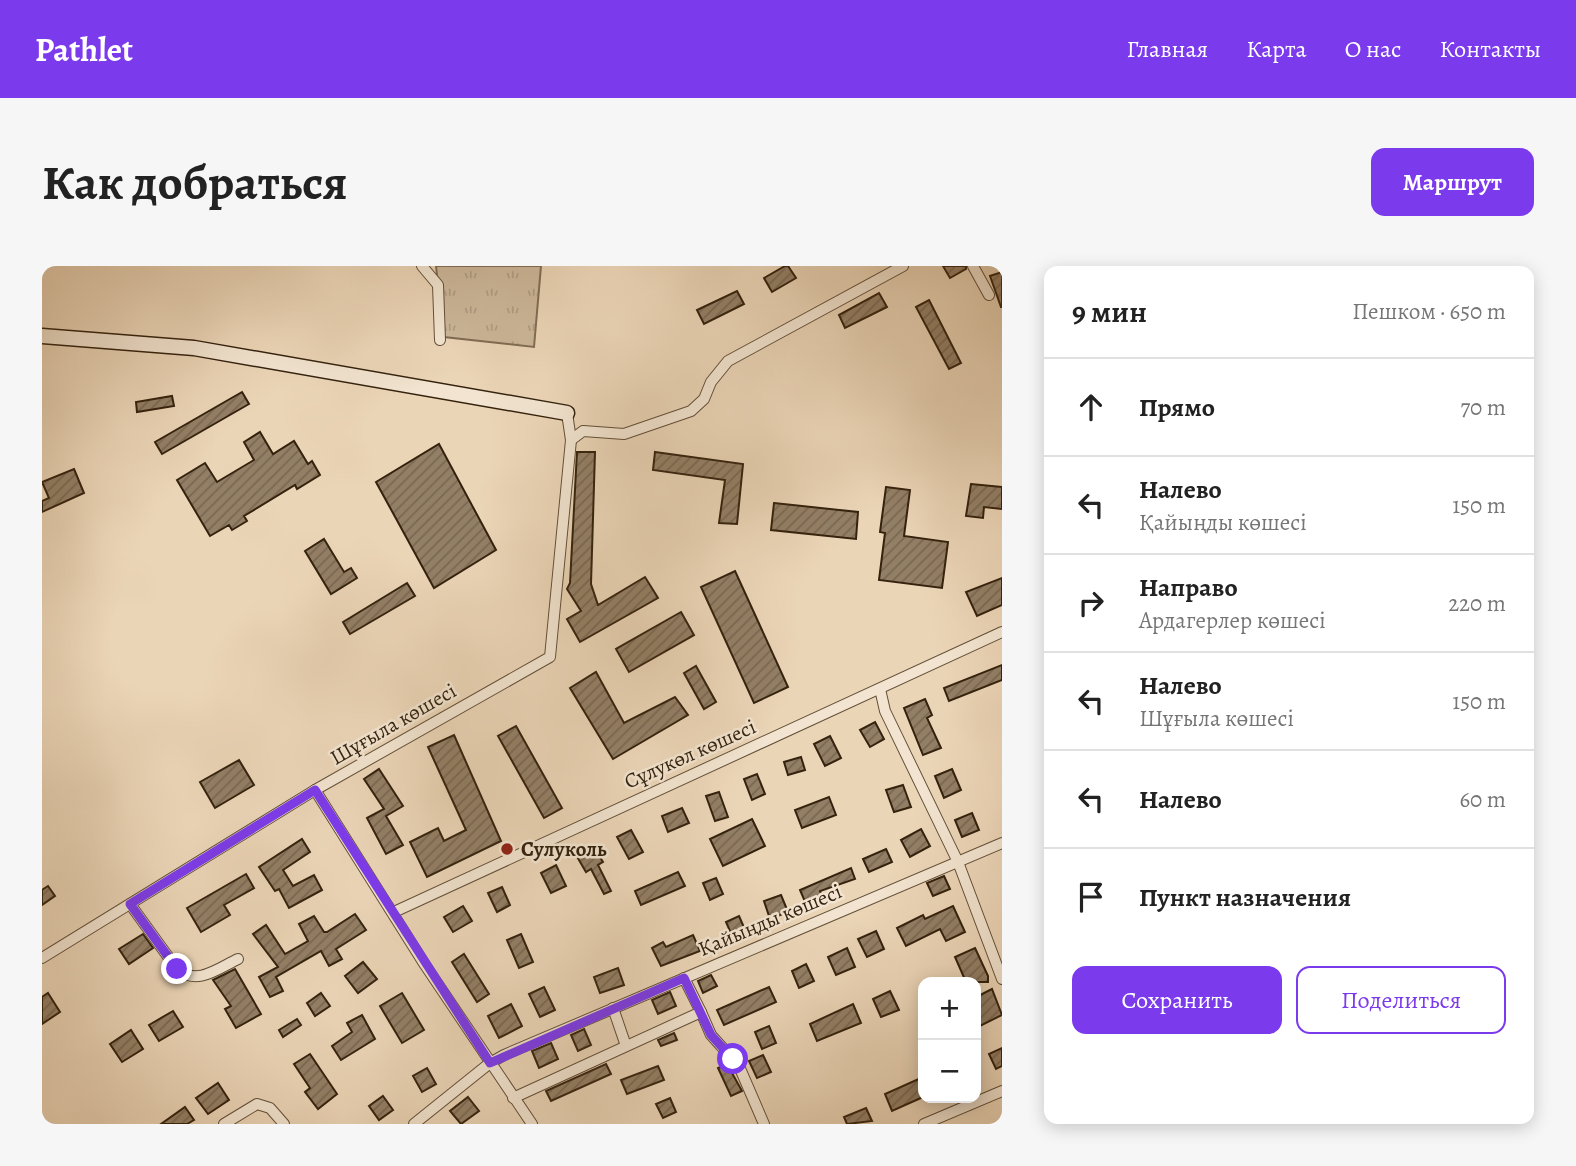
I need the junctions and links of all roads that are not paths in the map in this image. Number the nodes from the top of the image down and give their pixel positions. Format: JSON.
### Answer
{"nodes":[{"id":1,"x":422,"y":266,"type":"edge"},
{"id":2,"x":903,"y":266,"type":"edge"},
{"id":3,"x":972,"y":266,"type":"edge"},
{"id":4,"x":989,"y":295,"type":"dead end"},
{"id":5,"x":42,"y":336,"type":"edge"},
{"id":6,"x":440,"y":340,"type":"dead end"},
{"id":7,"x":567,"y":413,"type":"joint"},
{"id":8,"x":571,"y":440,"type":"junction"},
{"id":9,"x":1002,"y":632,"type":"edge"},
{"id":10,"x":880,"y":689,"type":"junction"},
{"id":11,"x":315,"y":790,"type":"junction"},
{"id":12,"x":1002,"y":843,"type":"edge"},
{"id":13,"x":958,"y":862,"type":"junction"},
{"id":14,"x":130,"y":904,"type":"junction"},
{"id":15,"x":394,"y":912,"type":"junction"},
{"id":16,"x":42,"y":958,"type":"edge"},
{"id":17,"x":238,"y":959,"type":"dead end"},
{"id":18,"x":684,"y":978,"type":"junction"},
{"id":19,"x":1002,"y":979,"type":"edge"},
{"id":20,"x":612,"y":1008,"type":"junction"},
{"id":21,"x":701,"y":1012,"type":"junction"},
{"id":22,"x":626,"y":1046,"type":"junction"},
{"id":23,"x":490,"y":1063,"type":"junction"},
{"id":24,"x":1002,"y":1091,"type":"edge"},
{"id":25,"x":513,"y":1098,"type":"junction"},
{"id":26,"x":224,"y":1124,"type":"edge"},
{"id":27,"x":284,"y":1124,"type":"edge"},
{"id":28,"x":414,"y":1124,"type":"edge"},
{"id":29,"x":532,"y":1124,"type":"edge"},
{"id":30,"x":764,"y":1124,"type":"edge"},
{"id":31,"x":924,"y":1124,"type":"edge"}],
"edges":[{"from":1,"to":6,"type":"street"},
{"from":2,"to":8,"type":"street"},
{"from":3,"to":4,"type":"street"},
{"from":5,"to":7,"type":"street"},
{"from":7,"to":8,"type":"street"},
{"from":8,"to":11,"type":"street","name":"Шұғыла көшесі"},
{"from":9,"to":10,"type":"street","name":"Сұлукөл көшесі"},
{"from":10,"to":13,"type":"street"},
{"from":10,"to":15,"type":"street","name":"Сұлукөл көшесі"},
{"from":11,"to":14,"type":"street","name":"Шұғыла көшесі"},
{"from":11,"to":15,"type":"street"},
{"from":12,"to":13,"type":"street","name":"Қайыңды көшесі"},
{"from":13,"to":18,"type":"street","name":"Қайыңды көшесі"},
{"from":13,"to":19,"type":"street"},
{"from":14,"to":16,"type":"street","name":"Шұғыла көшесі"},
{"from":14,"to":17,"type":"street"},
{"from":15,"to":23,"type":"street"},
{"from":18,"to":20,"type":"street","name":"Қайыңды көшесі"},
{"from":18,"to":21,"type":"street"},
{"from":20,"to":22,"type":"street"},
{"from":20,"to":23,"type":"street","name":"Қайыңды көшесі"},
{"from":21,"to":22,"type":"street"},
{"from":21,"to":30,"type":"street"},
{"from":22,"to":25,"type":"street"},
{"from":23,"to":25,"type":"street"},
{"from":23,"to":28,"type":"street","name":"Қайыңды көшесі"},
{"from":24,"to":31,"type":"street"},
{"from":25,"to":29,"type":"street"},
{"from":26,"to":27,"type":"street"}]}
